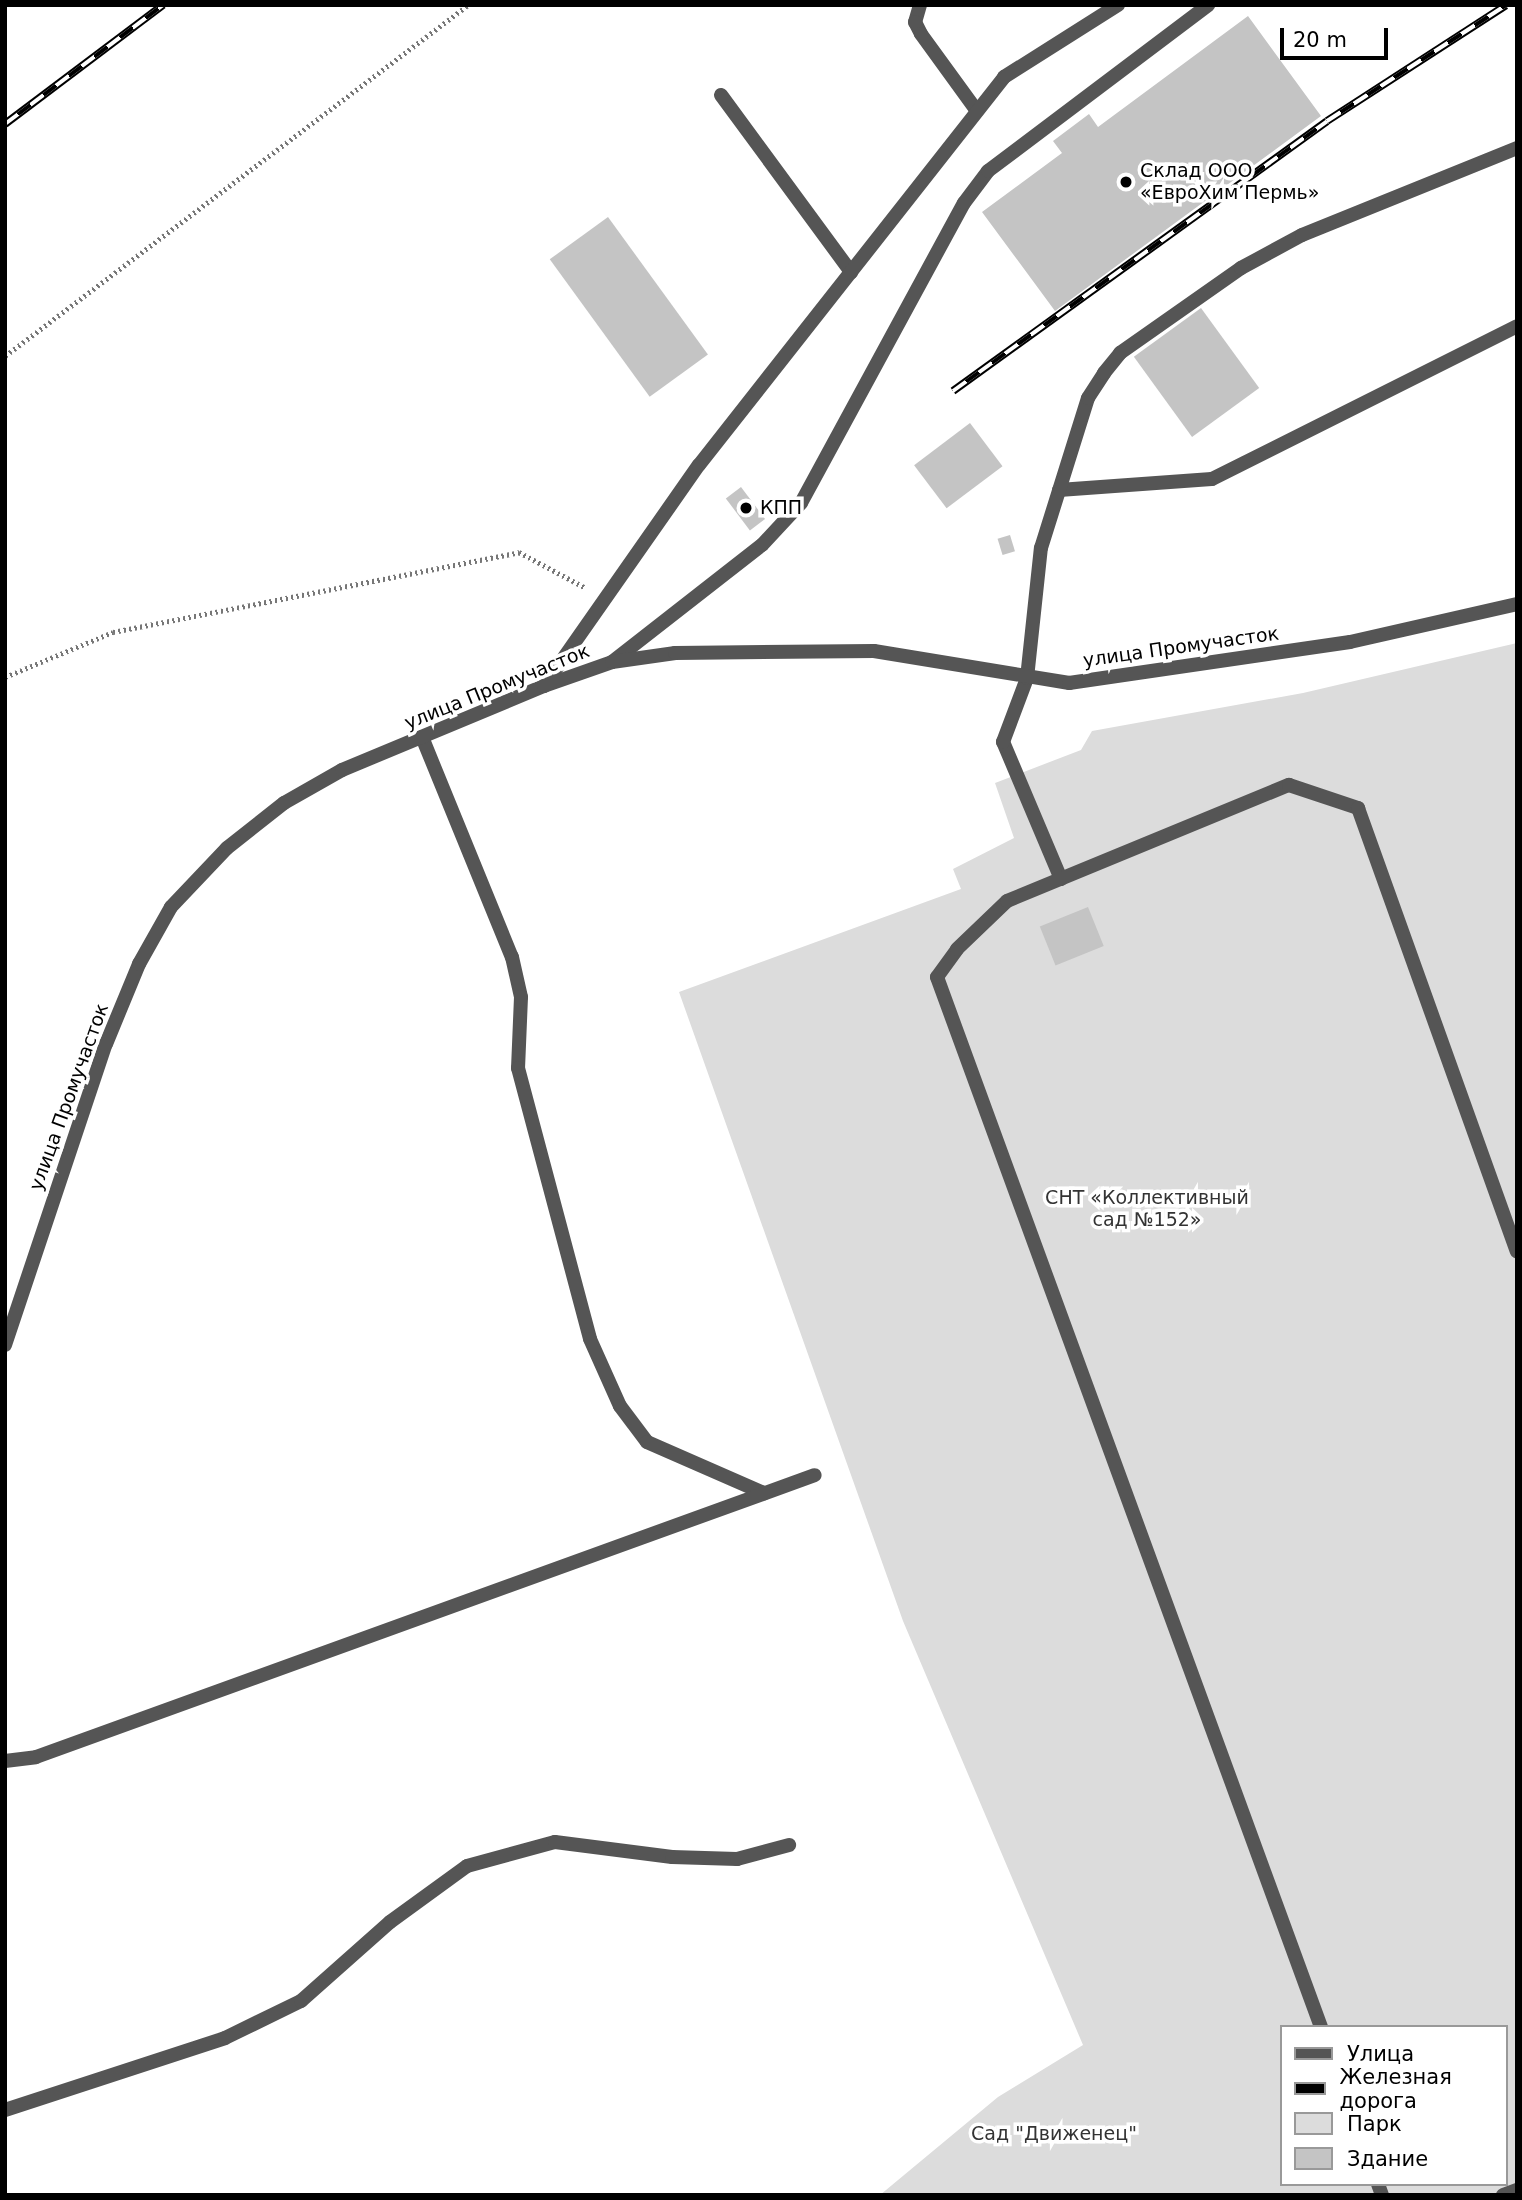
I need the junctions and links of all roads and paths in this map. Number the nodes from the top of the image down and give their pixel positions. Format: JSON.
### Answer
{"nodes":[{"id":1,"x":468,"y":5,"type":"edge"},
{"id":2,"x":920,"y":5,"type":"edge"},
{"id":3,"x":1118,"y":5,"type":"edge"},
{"id":4,"x":1208,"y":5,"type":"edge"},
{"id":5,"x":722,"y":95,"type":"dead end"},
{"id":6,"x":977,"y":111,"type":"junction"},
{"id":7,"x":1517,"y":148,"type":"edge"},
{"id":8,"x":850,"y":272,"type":"junction"},
{"id":9,"x":1517,"y":327,"type":"edge"},
{"id":10,"x":5,"y":356,"type":"edge"},
{"id":11,"x":1059,"y":490,"type":"junction"},
{"id":12,"x":605,"y":599,"type":"junction"},
{"id":13,"x":1517,"y":604,"type":"edge"},
{"id":14,"x":612,"y":662,"type":"junction"},
{"id":15,"x":5,"y":677,"type":"edge"},
{"id":16,"x":1027,"y":678,"type":"junction"},
{"id":17,"x":544,"y":686,"type":"junction"},
{"id":18,"x":422,"y":737,"type":"junction"},
{"id":19,"x":1061,"y":879,"type":"junction"},
{"id":20,"x":1517,"y":1251,"type":"edge"},
{"id":21,"x":5,"y":1345,"type":"edge"},
{"id":22,"x":815,"y":1475,"type":"dead end"},
{"id":23,"x":764,"y":1493,"type":"junction"},
{"id":24,"x":5,"y":1761,"type":"edge"},
{"id":25,"x":789,"y":1845,"type":"dead end"},
{"id":26,"x":1320,"y":2025,"type":"edge"},
{"id":27,"x":5,"y":2110,"type":"edge"},
{"id":28,"x":1517,"y":2190,"type":"edge"},
{"id":29,"x":1503,"y":2195,"type":"edge"}],
"edges":[{"from":1,"to":10,"type":"path"},
{"from":2,"to":6,"type":"street"},
{"from":3,"to":6,"type":"street"},
{"from":4,"to":14,"type":"street"},
{"from":5,"to":8,"type":"street"},
{"from":6,"to":8,"type":"street"},
{"from":7,"to":11,"type":"street"},
{"from":8,"to":12,"type":"street"},
{"from":9,"to":11,"type":"street"},
{"from":11,"to":16,"type":"street"},
{"from":12,"to":15,"type":"path"},
{"from":12,"to":17,"type":"street"},
{"from":13,"to":16,"type":"street","name":"улица Промучасток"},
{"from":14,"to":16,"type":"street","name":"улица Промучасток"},
{"from":14,"to":17,"type":"street","name":"улица Промучасток"},
{"from":16,"to":19,"type":"street"},
{"from":17,"to":18,"type":"street","name":"улица Промучасток"},
{"from":18,"to":21,"type":"street","name":"улица Промучасток"},
{"from":18,"to":23,"type":"street"},
{"from":19,"to":20,"type":"street"},
{"from":19,"to":26,"type":"street"},
{"from":22,"to":23,"type":"street"},
{"from":23,"to":24,"type":"street"},
{"from":25,"to":27,"type":"street"},
{"from":28,"to":29,"type":"street"}]}
